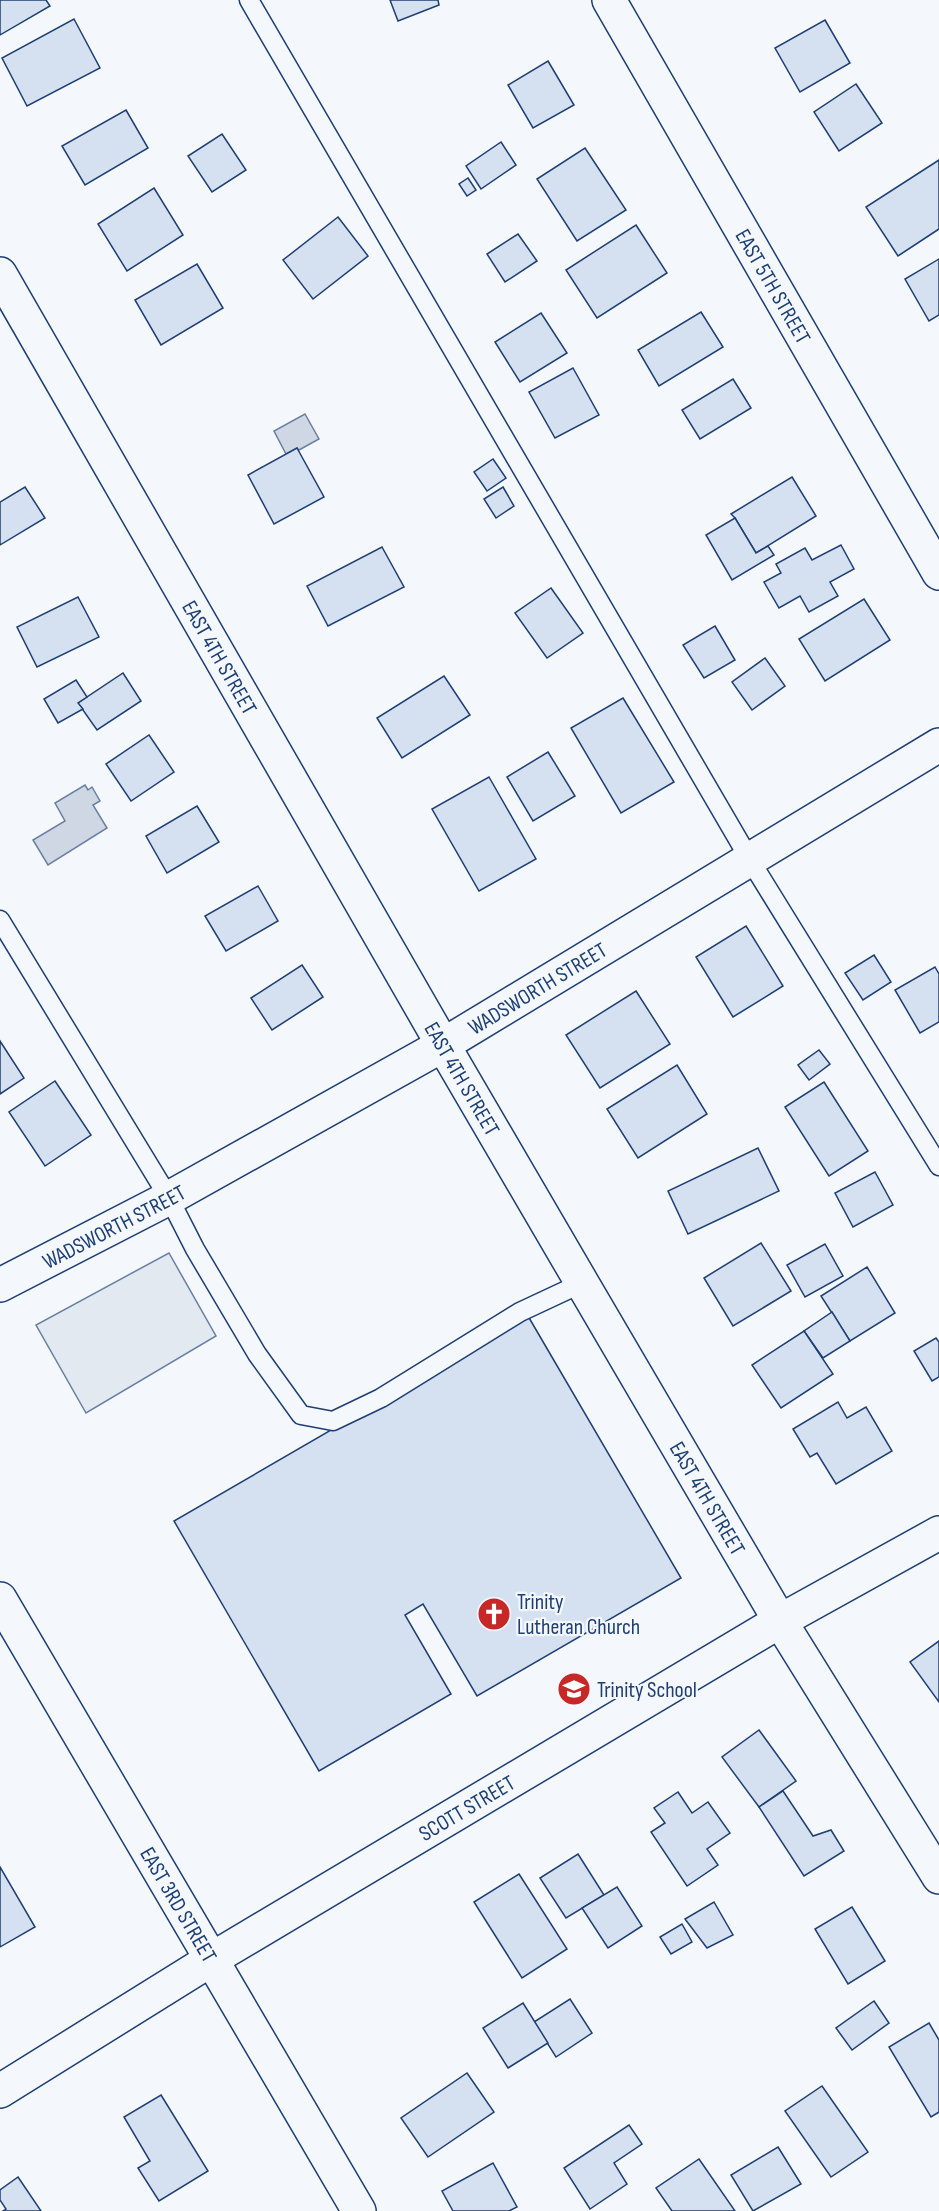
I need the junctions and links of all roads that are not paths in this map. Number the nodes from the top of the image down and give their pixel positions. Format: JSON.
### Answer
{"nodes":[{"id":1,"x":249,"y":0,"type":"edge"},
{"id":2,"x":609,"y":0,"type":"edge"},
{"id":3,"x":0,"y":274,"type":"edge"},
{"id":4,"x":939,"y":573,"type":"edge"},
{"id":5,"x":939,"y":745,"type":"edge"},
{"id":6,"x":750,"y":860,"type":"junction"},
{"id":7,"x":0,"y":920,"type":"edge"},
{"id":8,"x":442,"y":1045,"type":"junction"},
{"id":9,"x":939,"y":1166,"type":"edge"},
{"id":10,"x":169,"y":1198,"type":"junction"},
{"id":11,"x":582,"y":1283,"type":"junction"},
{"id":12,"x":0,"y":1285,"type":"edge"},
{"id":13,"x":939,"y":1533,"type":"edge"},
{"id":14,"x":0,"y":1599,"type":"edge"},
{"id":15,"x":780,"y":1621,"type":"junction"},
{"id":16,"x":939,"y":1877,"type":"edge"},
{"id":17,"x":212,"y":1959,"type":"junction"},
{"id":18,"x":0,"y":2091,"type":"edge"},
{"id":19,"x":359,"y":2211,"type":"edge"}],
"edges":[{"from":1,"to":6,"type":"lane"},
{"from":2,"to":4,"type":"street","name":"EAST 5TH STREET"},
{"from":3,"to":8,"type":"street","name":"EAST 4TH STREET"},
{"from":5,"to":6,"type":"street","name":"WADSWORTH STREET"},
{"from":6,"to":8,"type":"street","name":"WADSWORTH STREET"},
{"from":6,"to":9,"type":"lane"},
{"from":7,"to":10,"type":"lane"},
{"from":8,"to":10,"type":"street","name":"WADSWORTH STREET"},
{"from":8,"to":11,"type":"street","name":"EAST 4TH STREET"},
{"from":10,"to":11,"type":"lane"},
{"from":10,"to":12,"type":"street","name":"WADSWORTH STREET"},
{"from":11,"to":15,"type":"street","name":"EAST 4TH STREET"},
{"from":13,"to":15,"type":"street","name":"SCOTT STREET"},
{"from":14,"to":17,"type":"street","name":"EAST 3RD STREET"},
{"from":15,"to":16,"type":"street","name":"EAST 4TH STREET"},
{"from":15,"to":17,"type":"street","name":"SCOTT STREET"},
{"from":17,"to":18,"type":"street","name":"SCOTT STREET"},
{"from":17,"to":19,"type":"street","name":"EAST 3RD STREET"}]}
